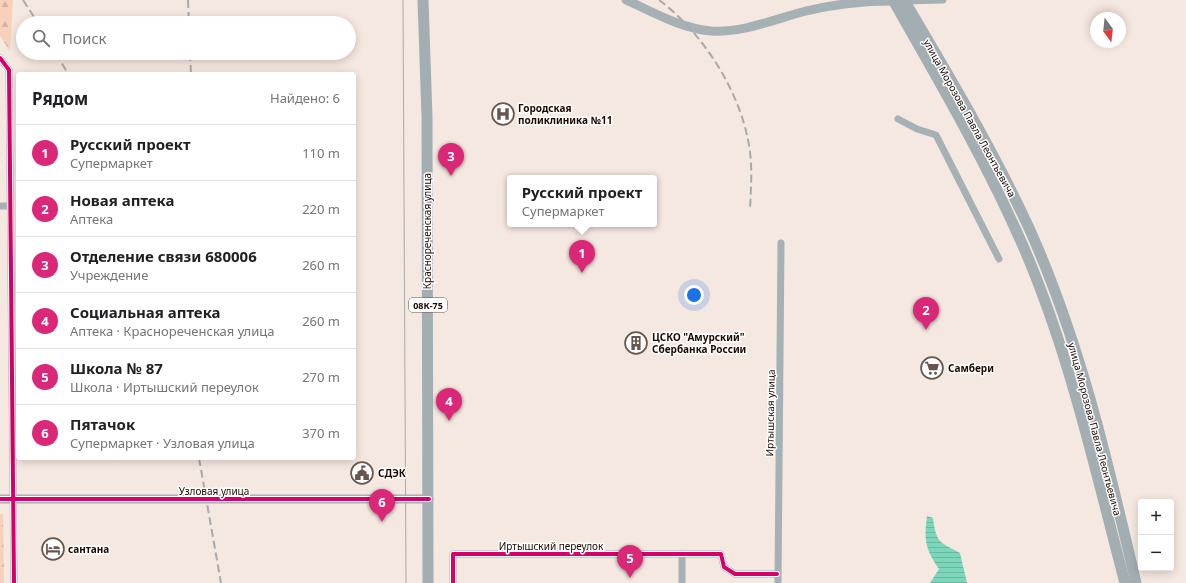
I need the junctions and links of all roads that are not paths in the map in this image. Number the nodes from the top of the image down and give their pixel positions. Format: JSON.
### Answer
{"nodes":[{"id":1,"x":423,"y":0,"type":"edge"},
{"id":2,"x":626,"y":0,"type":"edge"},
{"id":3,"x":899,"y":0,"type":"edge"},
{"id":4,"x":942,"y":0,"type":"edge"},
{"id":5,"x":0,"y":58,"type":"edge"},
{"id":6,"x":898,"y":120,"type":"dead end"},
{"id":7,"x":0,"y":206,"type":"edge"},
{"id":8,"x":10,"y":206,"type":"junction"},
{"id":9,"x":782,"y":243,"type":"dead end"},
{"id":10,"x":999,"y":259,"type":"dead end"},
{"id":11,"x":0,"y":499,"type":"edge"},
{"id":12,"x":12,"y":499,"type":"junction"},
{"id":13,"x":429,"y":499,"type":"junction"},
{"id":14,"x":682,"y":554,"type":"junction"},
{"id":15,"x":777,"y":574,"type":"junction"},
{"id":16,"x":14,"y":583,"type":"edge"},
{"id":17,"x":428,"y":583,"type":"edge"},
{"id":18,"x":453,"y":583,"type":"edge"},
{"id":19,"x":682,"y":583,"type":"edge"},
{"id":20,"x":778,"y":583,"type":"edge"},
{"id":21,"x":1124,"y":583,"type":"edge"},
{"id":22,"x":1136,"y":583,"type":"edge"}],
"edges":[{"from":1,"to":13,"type":"main road","name":"Краснореченская улица","number":"08К-75"},
{"from":2,"to":3,"type":"street"},
{"from":3,"to":4,"type":"street"},
{"from":3,"to":21,"type":"main road","name":"улица Морозова Павла Леонтьевича"},
{"from":3,"to":22,"type":"main road","name":"улица Морозова Павла Леонтьевича"},
{"from":5,"to":8,"type":"street"},
{"from":6,"to":10,"type":"street"},
{"from":7,"to":8,"type":"street"},
{"from":8,"to":12,"type":"street"},
{"from":9,"to":15,"type":"street","name":"Иртышская улица"},
{"from":11,"to":12,"type":"street","name":"Узловая улица"},
{"from":12,"to":13,"type":"street","name":"Узловая улица"},
{"from":12,"to":16,"type":"street"},
{"from":13,"to":17,"type":"main road","name":"Краснореченская улица","number":"08К-75"},
{"from":14,"to":15,"type":"street","name":"Иртышский переулок"},
{"from":14,"to":18,"type":"street","name":"Иртышский переулок"},
{"from":14,"to":19,"type":"street"},
{"from":15,"to":20,"type":"street","name":"Иртышская улица"}]}
